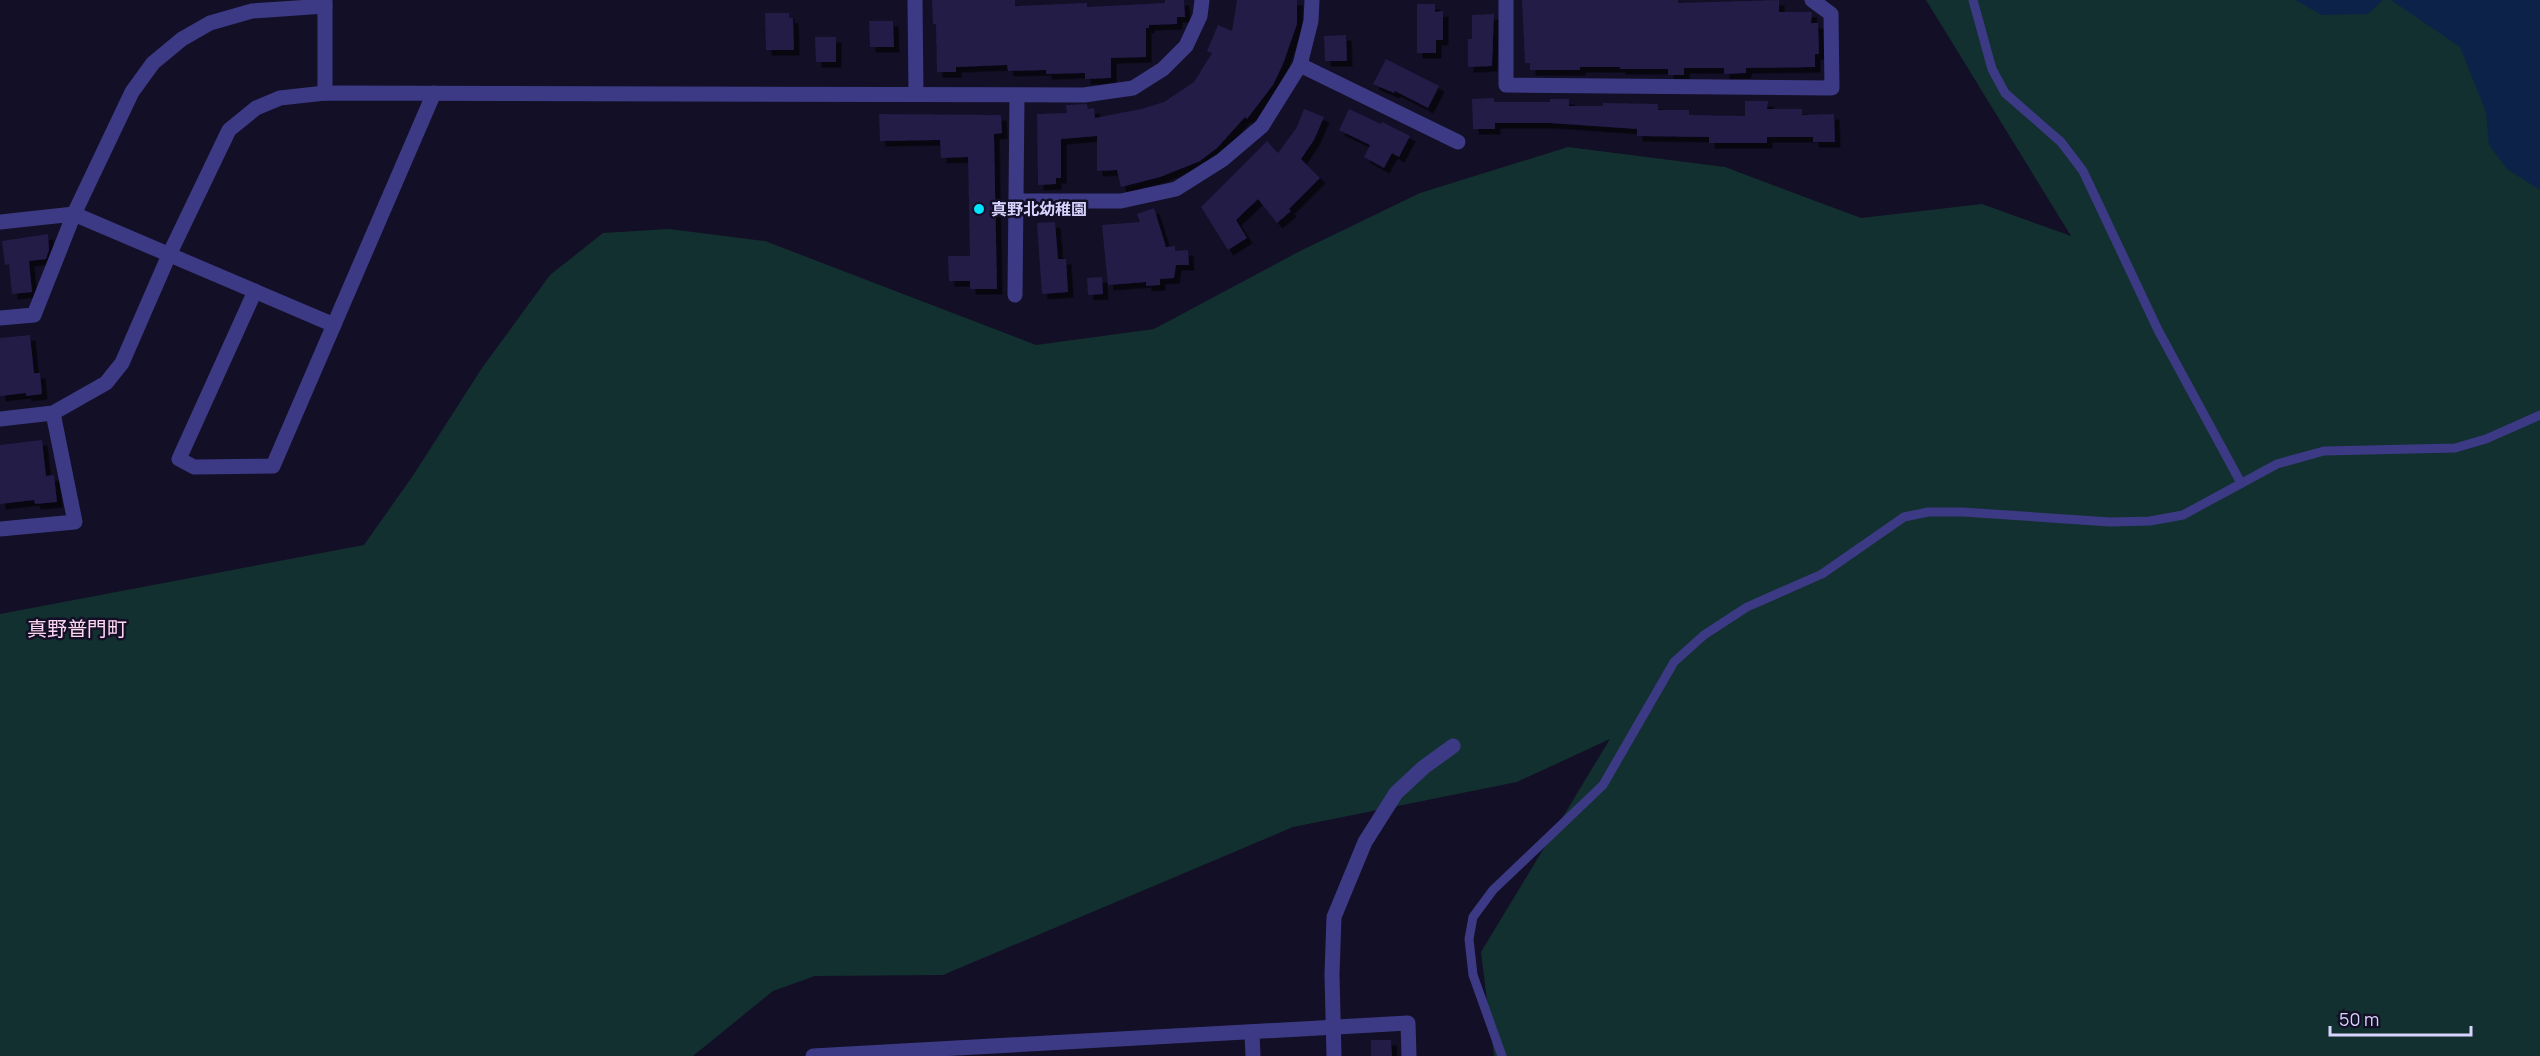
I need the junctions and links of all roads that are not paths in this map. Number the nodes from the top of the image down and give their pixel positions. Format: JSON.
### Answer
{"nodes":[{"id":1,"x":915,"y":0,"type":"edge"},
{"id":2,"x":1202,"y":0,"type":"edge"},
{"id":3,"x":1312,"y":0,"type":"edge"},
{"id":4,"x":1506,"y":0,"type":"edge"},
{"id":5,"x":1812,"y":0,"type":"edge"},
{"id":6,"x":1973,"y":0,"type":"edge"},
{"id":7,"x":325,"y":3,"type":"edge"},
{"id":8,"x":1300,"y":65,"type":"junction"},
{"id":9,"x":325,"y":93,"type":"junction"},
{"id":10,"x":434,"y":93,"type":"junction"},
{"id":11,"x":916,"y":94,"type":"junction"},
{"id":12,"x":1017,"y":96,"type":"junction"},
{"id":13,"x":1458,"y":141,"type":"dead end"},
{"id":14,"x":1016,"y":201,"type":"junction"},
{"id":15,"x":74,"y":214,"type":"junction"},
{"id":16,"x":0,"y":222,"type":"edge"},
{"id":17,"x":169,"y":255,"type":"junction"},
{"id":18,"x":255,"y":291,"type":"junction"},
{"id":19,"x":1015,"y":295,"type":"dead end"},
{"id":20,"x":0,"y":318,"type":"edge"},
{"id":21,"x":334,"y":326,"type":"junction"},
{"id":22,"x":53,"y":413,"type":"junction"},
{"id":23,"x":2540,"y":415,"type":"edge"},
{"id":24,"x":0,"y":419,"type":"edge"},
{"id":25,"x":2241,"y":483,"type":"junction"},
{"id":26,"x":0,"y":529,"type":"edge"},
{"id":27,"x":1453,"y":746,"type":"dead end"},
{"id":28,"x":1333,"y":1027,"type":"junction"},
{"id":29,"x":1252,"y":1033,"type":"junction"},
{"id":30,"x":813,"y":1056,"type":"edge"},
{"id":31,"x":820,"y":1056,"type":"edge"},
{"id":32,"x":1253,"y":1056,"type":"edge"},
{"id":33,"x":1334,"y":1056,"type":"edge"},
{"id":34,"x":1409,"y":1056,"type":"edge"},
{"id":35,"x":1502,"y":1056,"type":"edge"}],
"edges":[{"from":1,"to":11,"type":"street"},
{"from":2,"to":12,"type":"street"},
{"from":3,"to":8,"type":"street"},
{"from":4,"to":5,"type":"street"},
{"from":6,"to":25,"type":"lane"},
{"from":7,"to":9,"type":"street"},
{"from":7,"to":15,"type":"street"},
{"from":8,"to":13,"type":"street"},
{"from":8,"to":14,"type":"street"},
{"from":9,"to":10,"type":"street"},
{"from":9,"to":17,"type":"street"},
{"from":10,"to":11,"type":"street"},
{"from":10,"to":21,"type":"street"},
{"from":11,"to":12,"type":"street"},
{"from":12,"to":14,"type":"street"},
{"from":14,"to":19,"type":"street"},
{"from":15,"to":16,"type":"street"},
{"from":15,"to":17,"type":"street"},
{"from":15,"to":20,"type":"street"},
{"from":17,"to":18,"type":"street"},
{"from":17,"to":22,"type":"street"},
{"from":18,"to":21,"type":"street"},
{"from":18,"to":21,"type":"street"},
{"from":22,"to":24,"type":"street"},
{"from":22,"to":26,"type":"street"},
{"from":23,"to":25,"type":"lane"},
{"from":25,"to":35,"type":"lane"},
{"from":27,"to":28,"type":"street"},
{"from":28,"to":29,"type":"street"},
{"from":28,"to":33,"type":"street"},
{"from":28,"to":34,"type":"street"},
{"from":29,"to":31,"type":"street"},
{"from":29,"to":32,"type":"street"},
{"from":30,"to":31,"type":"street"}]}
